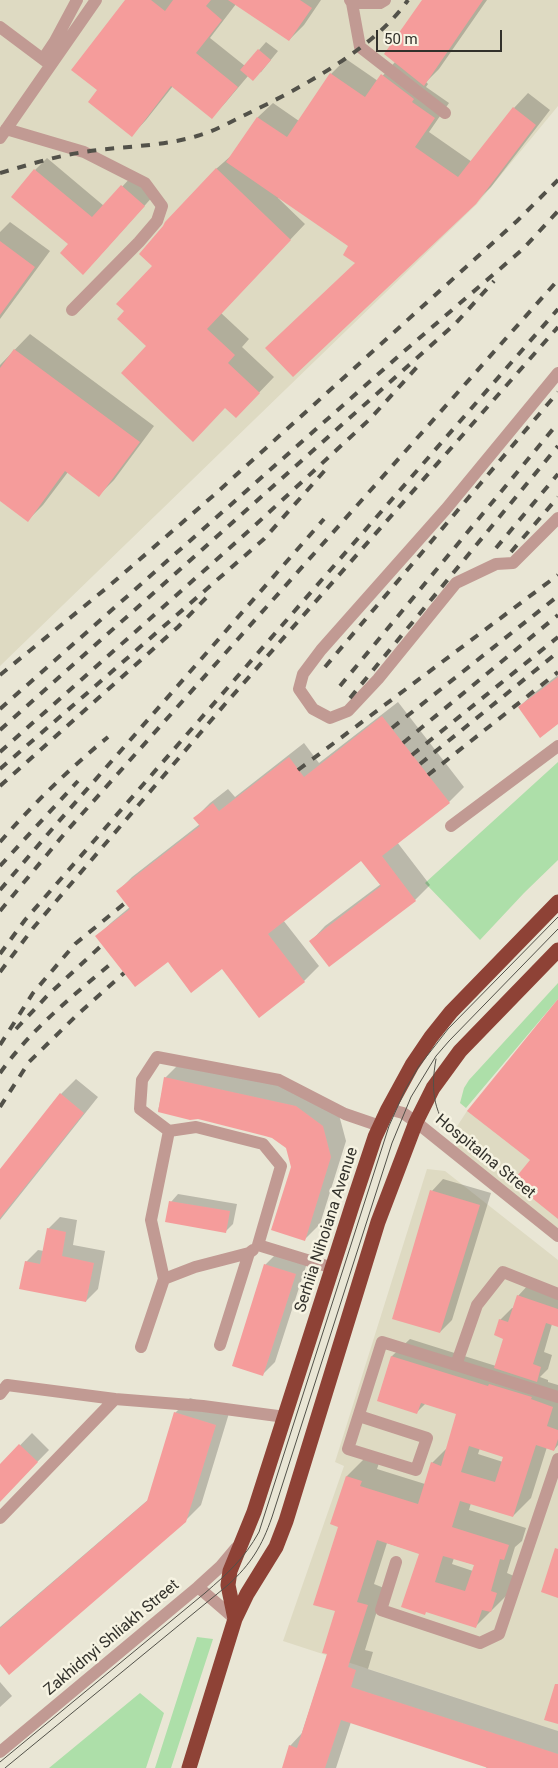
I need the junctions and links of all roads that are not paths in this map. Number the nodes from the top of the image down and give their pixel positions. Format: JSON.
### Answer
{"nodes":[{"id":1,"x":77,"y":0,"type":"edge"},
{"id":2,"x":96,"y":0,"type":"edge"},
{"id":3,"x":385,"y":0,"type":"edge"},
{"id":4,"x":351,"y":1,"type":"edge"},
{"id":5,"x":0,"y":27,"type":"edge"},
{"id":6,"x":47,"y":62,"type":"junction"},
{"id":7,"x":445,"y":113,"type":"dead end"},
{"id":8,"x":3,"y":134,"type":"edge"},
{"id":9,"x":72,"y":310,"type":"dead end"},
{"id":10,"x":558,"y":373,"type":"edge"},
{"id":11,"x":558,"y":518,"type":"edge"},
{"id":12,"x":558,"y":746,"type":"edge"},
{"id":13,"x":451,"y":826,"type":"dead end"},
{"id":14,"x":558,"y":902,"type":"edge"},
{"id":15,"x":558,"y":950,"type":"edge"},
{"id":16,"x":388,"y":1109,"type":"junction"},
{"id":17,"x":416,"y":1122,"type":"junction"},
{"id":18,"x":380,"y":1126,"type":"junction"},
{"id":19,"x":169,"y":1131,"type":"junction"},
{"id":20,"x":558,"y":1236,"type":"edge"},
{"id":21,"x":254,"y":1249,"type":"junction"},
{"id":22,"x":333,"y":1268,"type":"junction"},
{"id":23,"x":164,"y":1278,"type":"junction"},
{"id":24,"x":558,"y":1294,"type":"edge"},
{"id":25,"x":220,"y":1345,"type":"dead end"},
{"id":26,"x":141,"y":1346,"type":"dead end"},
{"id":27,"x":456,"y":1365,"type":"junction"},
{"id":28,"x":0,"y":1394,"type":"edge"},
{"id":29,"x":558,"y":1397,"type":"edge"},
{"id":30,"x":115,"y":1399,"type":"junction"},
{"id":31,"x":359,"y":1416,"type":"junction"},
{"id":32,"x":285,"y":1417,"type":"junction"},
{"id":33,"x":558,"y":1459,"type":"edge"},
{"id":34,"x":0,"y":1518,"type":"edge"},
{"id":35,"x":240,"y":1544,"type":"junction"},
{"id":36,"x":396,"y":1562,"type":"dead end"},
{"id":37,"x":198,"y":1587,"type":"junction"},
{"id":38,"x":235,"y":1619,"type":"junction"},
{"id":39,"x":0,"y":1752,"type":"edge"},
{"id":40,"x":188,"y":1768,"type":"edge"}],
"edges":[{"from":1,"to":6,"type":"street"},
{"from":2,"to":6,"type":"street"},
{"from":3,"to":4,"type":"street"},
{"from":4,"to":7,"type":"street"},
{"from":5,"to":6,"type":"street"},
{"from":6,"to":8,"type":"street"},
{"from":8,"to":9,"type":"street"},
{"from":10,"to":11,"type":"street"},
{"from":12,"to":13,"type":"street"},
{"from":14,"to":16,"type":"highway","name":"Serhiia Nihoiana Avenue"},
{"from":15,"to":17,"type":"highway","name":"Serhiia Nihoiana Avenue"},
{"from":16,"to":17,"type":"street","name":"Hospitalna Street"},
{"from":16,"to":18,"type":"highway","name":"Serhiia Nihoiana Avenue"},
{"from":17,"to":20,"type":"street","name":"Hospitalna Street"},
{"from":17,"to":38,"type":"highway","name":"Serhiia Nihoiana Avenue"},
{"from":18,"to":19,"type":"street"},
{"from":18,"to":22,"type":"highway","name":"Serhiia Nihoiana Avenue"},
{"from":19,"to":21,"type":"street"},
{"from":19,"to":23,"type":"street"},
{"from":21,"to":22,"type":"street"},
{"from":21,"to":23,"type":"street"},
{"from":21,"to":25,"type":"street"},
{"from":22,"to":32,"type":"highway","name":"Serhiia Nihoiana Avenue"},
{"from":23,"to":26,"type":"street"},
{"from":24,"to":27,"type":"street"},
{"from":27,"to":29,"type":"street"},
{"from":27,"to":31,"type":"street"},
{"from":28,"to":30,"type":"street"},
{"from":30,"to":32,"type":"street"},
{"from":30,"to":34,"type":"street"},
{"from":31,"to":31,"type":"street"},
{"from":32,"to":35,"type":"highway","name":"Serhiia Nihoiana Avenue"},
{"from":33,"to":36,"type":"street"},
{"from":35,"to":37,"type":"street","name":"Zakhidnyi Shliakh Street"},
{"from":35,"to":38,"type":"highway","name":"Serhiia Nihoiana Avenue"},
{"from":37,"to":38,"type":"street"},
{"from":37,"to":39,"type":"street","name":"Zakhidnyi Shliakh Street"},
{"from":38,"to":40,"type":"highway","name":"Serhiia Nihoiana Avenue"}]}
